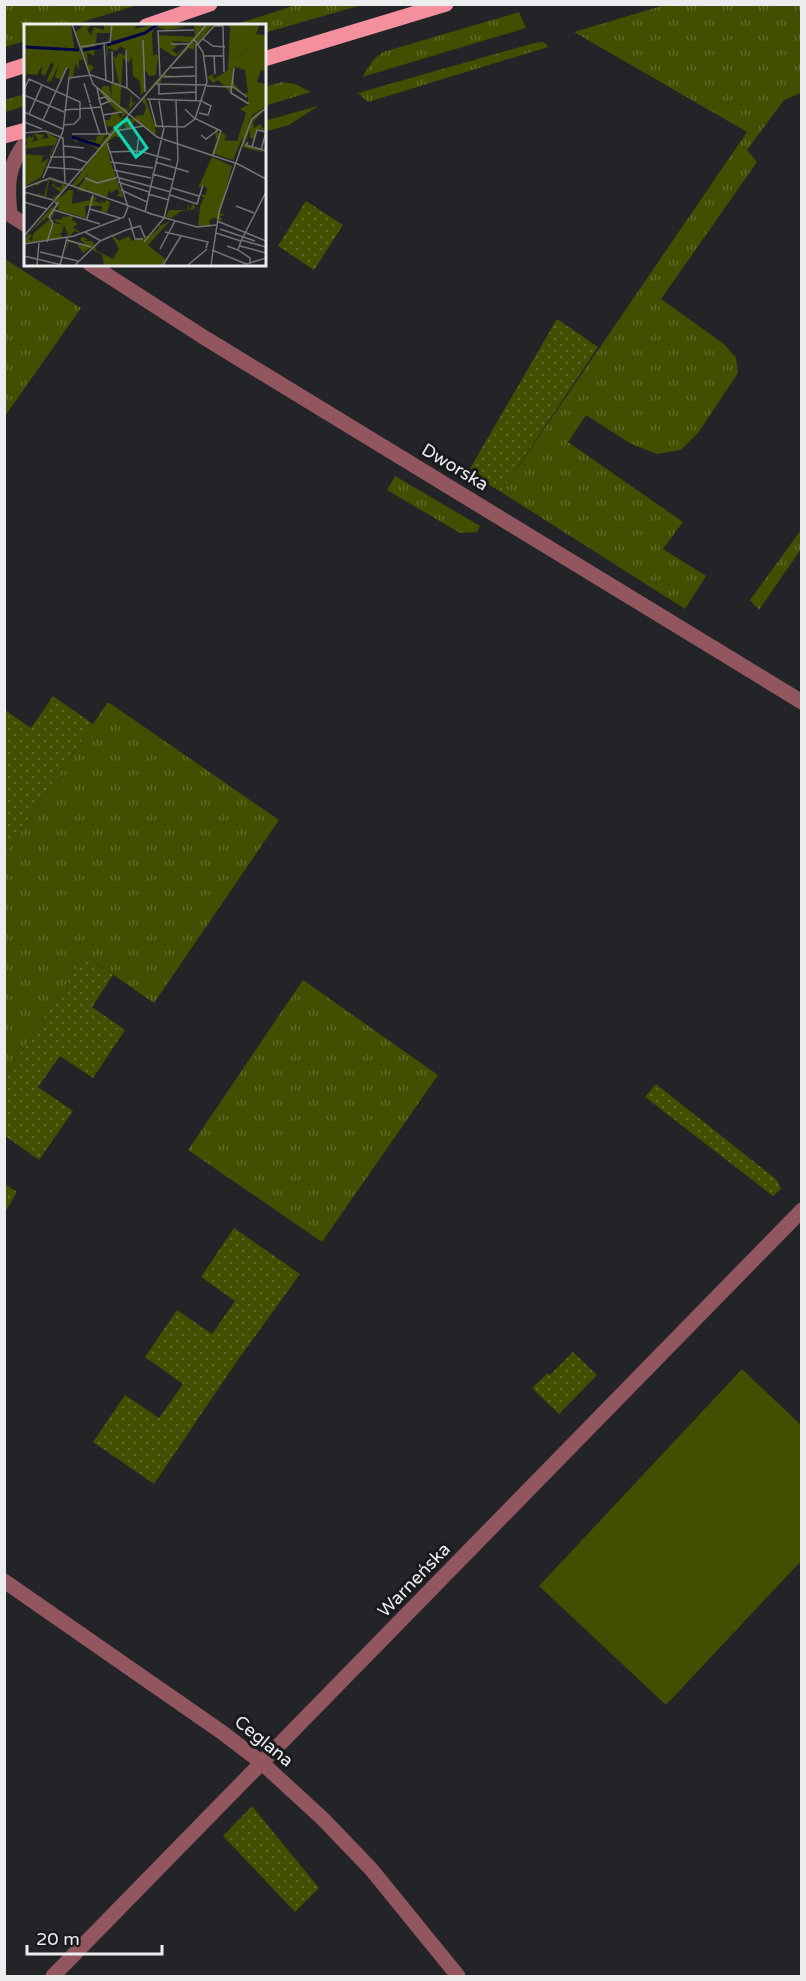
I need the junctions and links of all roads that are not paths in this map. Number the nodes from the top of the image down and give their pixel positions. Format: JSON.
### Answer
{"nodes":[{"id":1,"x":210,"y":4,"type":"edge"},
{"id":2,"x":446,"y":4,"type":"edge"},
{"id":3,"x":152,"y":24,"type":"edge"},
{"id":4,"x":266,"y":57,"type":"edge"},
{"id":5,"x":24,"y":66,"type":"edge"},
{"id":6,"x":4,"y":72,"type":"edge"},
{"id":7,"x":24,"y":131,"type":"edge"},
{"id":8,"x":4,"y":136,"type":"edge"},
{"id":9,"x":24,"y":145,"type":"edge"},
{"id":10,"x":7,"y":212,"type":"edge"},
{"id":11,"x":24,"y":224,"type":"edge"},
{"id":12,"x":93,"y":266,"type":"edge"},
{"id":13,"x":801,"y":702,"type":"edge"},
{"id":14,"x":801,"y":1210,"type":"edge"},
{"id":15,"x":4,"y":1581,"type":"edge"},
{"id":16,"x":262,"y":1763,"type":"junction"},
{"id":17,"x":53,"y":1977,"type":"edge"},
{"id":18,"x":458,"y":1977,"type":"edge"}],
"edges":[{"from":1,"to":3,"type":"main road"},
{"from":2,"to":4,"type":"main road"},
{"from":5,"to":6,"type":"main road"},
{"from":7,"to":8,"type":"main road"},
{"from":9,"to":10,"type":"street"},
{"from":10,"to":11,"type":"street"},
{"from":12,"to":13,"type":"street","name":"Dworska"},
{"from":14,"to":16,"type":"street","name":"Warneńska"},
{"from":15,"to":16,"type":"street","name":"Ceglana"},
{"from":16,"to":17,"type":"street","name":"Warneńska"},
{"from":16,"to":18,"type":"street","name":"Ceglana"}]}
